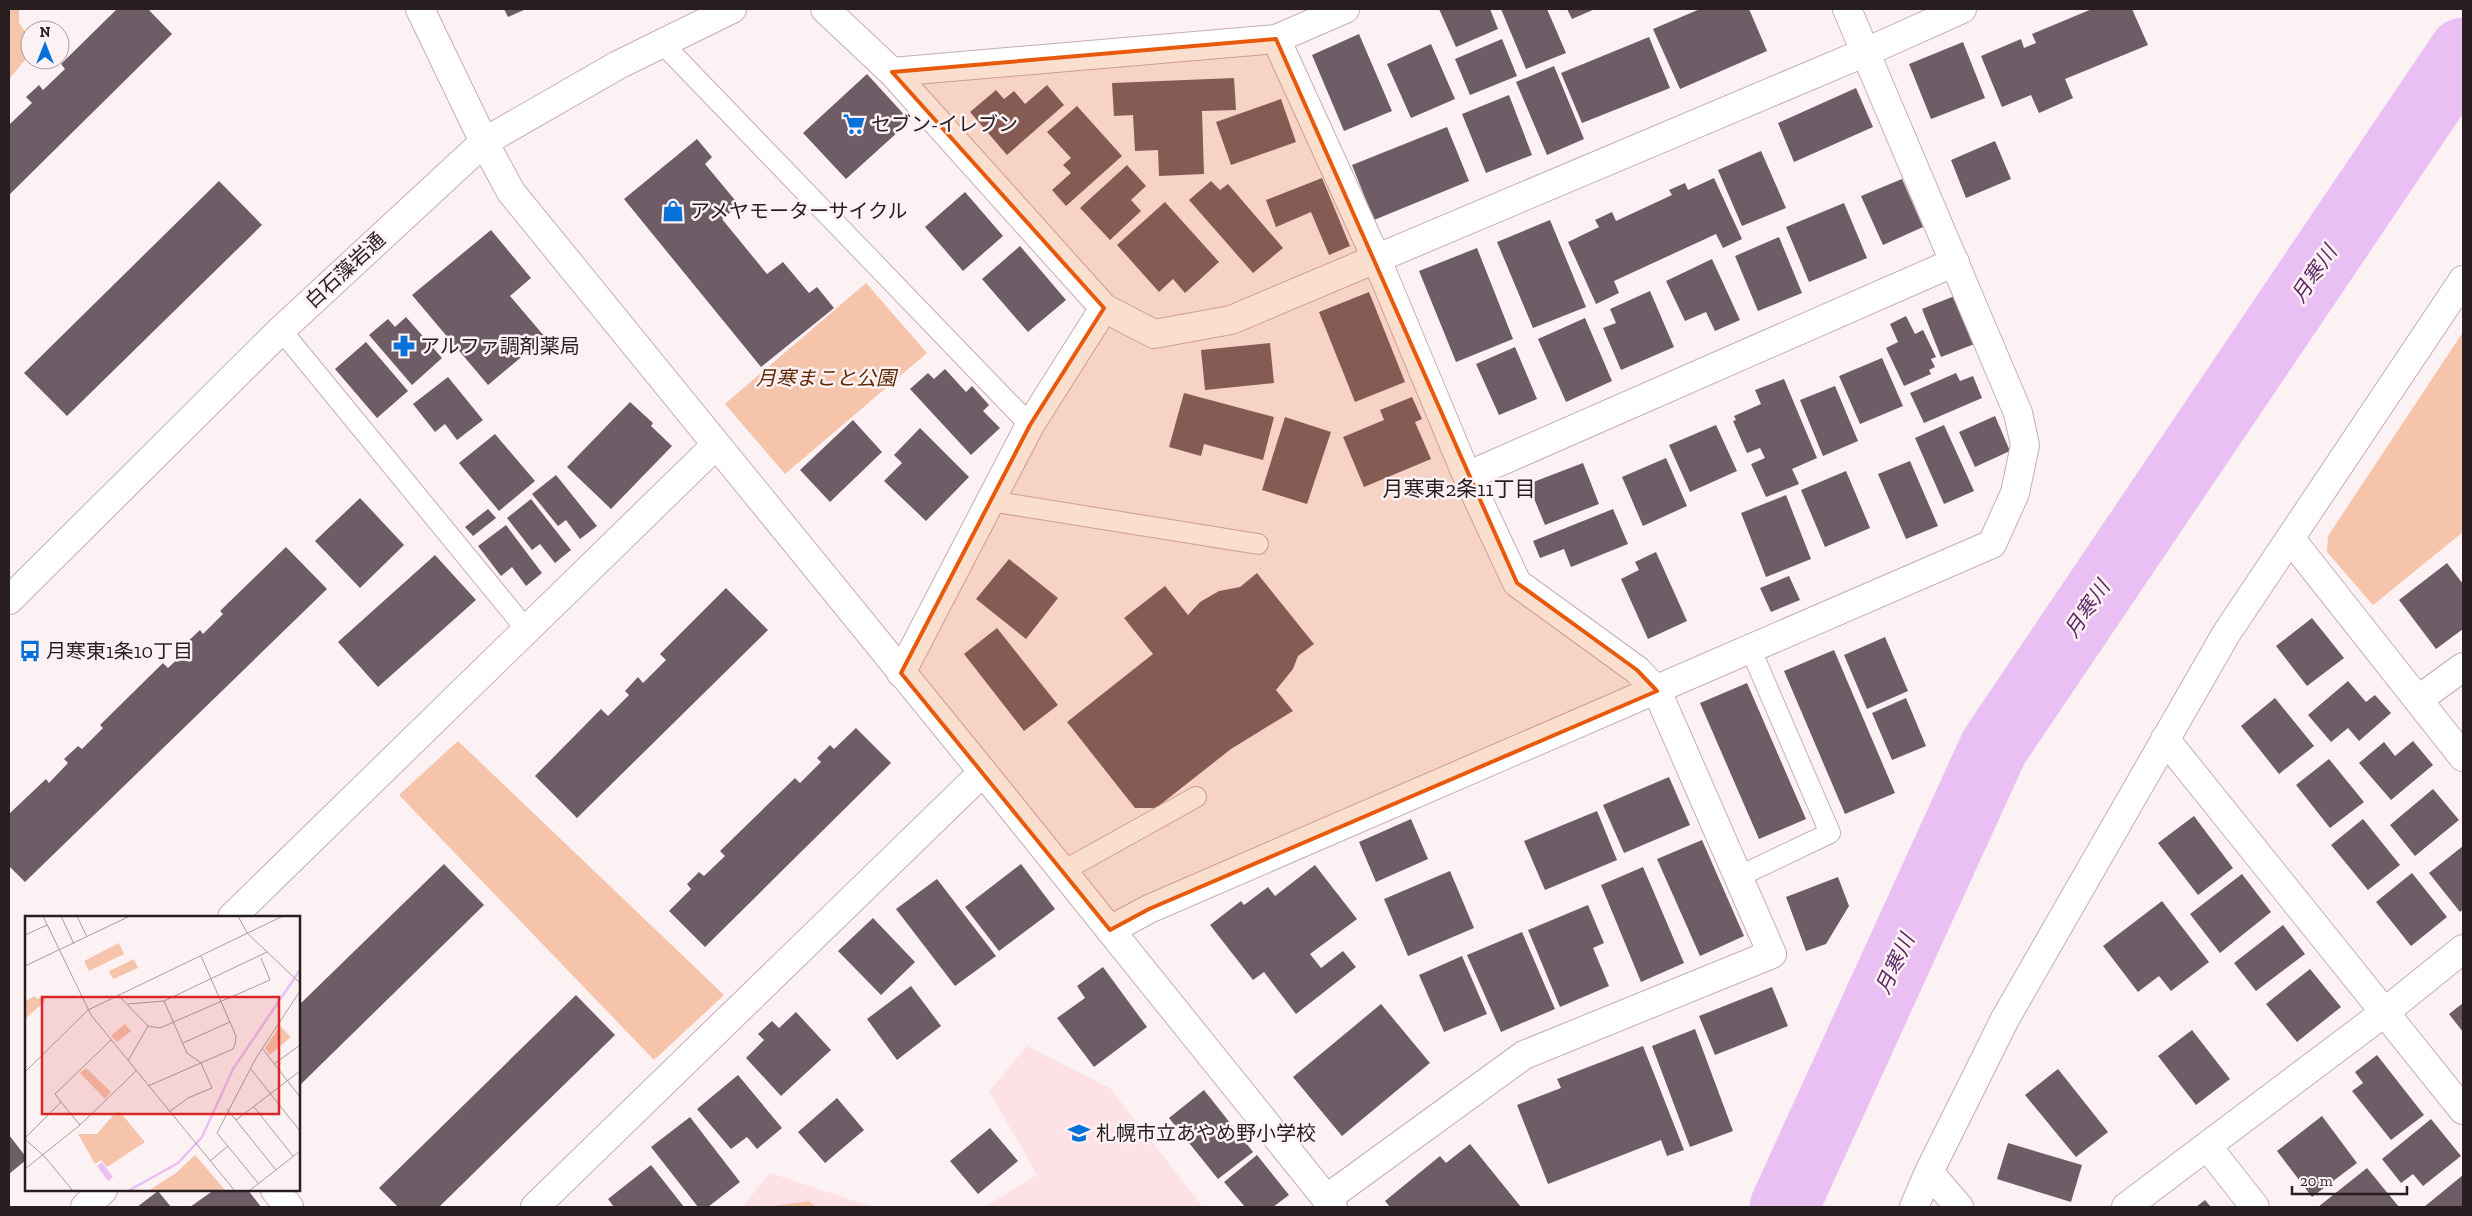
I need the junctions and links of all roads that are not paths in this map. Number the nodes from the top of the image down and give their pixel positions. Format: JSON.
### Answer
{"nodes":[{"id":1,"x":420,"y":9,"type":"edge"},
{"id":2,"x":732,"y":9,"type":"edge"},
{"id":3,"x":825,"y":9,"type":"edge"},
{"id":4,"x":1345,"y":9,"type":"edge"},
{"id":5,"x":1847,"y":9,"type":"edge"},
{"id":6,"x":1962,"y":9,"type":"edge"},
{"id":7,"x":1276,"y":39,"type":"junction"},
{"id":8,"x":662,"y":43,"type":"junction"},
{"id":9,"x":1866,"y":52,"type":"junction"},
{"id":10,"x":892,"y":72,"type":"junction"},
{"id":11,"x":484,"y":142,"type":"junction"},
{"id":12,"x":1377,"y":260,"type":"junction"},
{"id":13,"x":1955,"y":262,"type":"junction"},
{"id":14,"x":2463,"y":280,"type":"edge"},
{"id":15,"x":1104,"y":308,"type":"junction"},
{"id":16,"x":281,"y":330,"type":"junction"},
{"id":17,"x":1030,"y":425,"type":"junction"},
{"id":18,"x":716,"y":445,"type":"junction"},
{"id":19,"x":1467,"y":476,"type":"junction"},
{"id":20,"x":990,"y":501,"type":"junction"},
{"id":21,"x":2290,"y":538,"type":"junction"},
{"id":22,"x":1258,"y":544,"type":"dead end"},
{"id":23,"x":9,"y":600,"type":"edge"},
{"id":24,"x":526,"y":629,"type":"junction"},
{"id":25,"x":1750,"y":650,"type":"junction"},
{"id":26,"x":2463,"y":667,"type":"edge"},
{"id":27,"x":901,"y":673,"type":"junction"},
{"id":28,"x":1657,"y":691,"type":"junction"},
{"id":29,"x":2419,"y":699,"type":"junction"},
{"id":30,"x":2166,"y":739,"type":"junction"},
{"id":31,"x":2463,"y":757,"type":"edge"},
{"id":32,"x":983,"y":772,"type":"junction"},
{"id":33,"x":1196,"y":797,"type":"dead end"},
{"id":34,"x":1063,"y":871,"type":"junction"},
{"id":35,"x":1738,"y":877,"type":"junction"},
{"id":36,"x":233,"y":916,"type":"edge"},
{"id":37,"x":1110,"y":930,"type":"junction"},
{"id":38,"x":2463,"y":949,"type":"edge"},
{"id":39,"x":2385,"y":1012,"type":"junction"},
{"id":40,"x":2463,"y":1110,"type":"edge"},
{"id":41,"x":2206,"y":1146,"type":"junction"},
{"id":42,"x":1930,"y":1172,"type":"junction"},
{"id":43,"x":102,"y":1191,"type":"edge"},
{"id":44,"x":276,"y":1191,"type":"edge"},
{"id":45,"x":1330,"y":1203,"type":"edge"},
{"id":46,"x":86,"y":1207,"type":"edge"},
{"id":47,"x":289,"y":1207,"type":"edge"},
{"id":48,"x":535,"y":1207,"type":"edge"},
{"id":49,"x":1914,"y":1207,"type":"edge"},
{"id":50,"x":1959,"y":1207,"type":"edge"},
{"id":51,"x":2126,"y":1207,"type":"edge"},
{"id":52,"x":2255,"y":1207,"type":"edge"}],
"edges":[{"from":1,"to":11,"type":"street"},
{"from":2,"to":8,"type":"street","name":"白石藻岩通"},
{"from":3,"to":10,"type":"street"},
{"from":4,"to":7,"type":"street"},
{"from":5,"to":9,"type":"street"},
{"from":6,"to":9,"type":"street"},
{"from":7,"to":10,"type":"street"},
{"from":7,"to":12,"type":"street"},
{"from":8,"to":11,"type":"street","name":"白石藻岩通"},
{"from":8,"to":17,"type":"lane"},
{"from":9,"to":12,"type":"street"},
{"from":9,"to":13,"type":"street"},
{"from":10,"to":15,"type":"street"},
{"from":11,"to":16,"type":"street","name":"白石藻岩通"},
{"from":11,"to":18,"type":"street"},
{"from":12,"to":15,"type":"street"},
{"from":12,"to":19,"type":"street"},
{"from":13,"to":19,"type":"street"},
{"from":13,"to":25,"type":"street"},
{"from":14,"to":21,"type":"street"},
{"from":15,"to":17,"type":"street"},
{"from":16,"to":23,"type":"street","name":"白石藻岩通"},
{"from":16,"to":24,"type":"lane"},
{"from":17,"to":20,"type":"street"},
{"from":18,"to":24,"type":"street"},
{"from":18,"to":27,"type":"street"},
{"from":19,"to":28,"type":"street"},
{"from":20,"to":22,"type":"lane"},
{"from":20,"to":27,"type":"street"},
{"from":21,"to":29,"type":"street"},
{"from":21,"to":30,"type":"street"},
{"from":24,"to":36,"type":"street"},
{"from":25,"to":28,"type":"street"},
{"from":25,"to":35,"type":"lane"},
{"from":26,"to":29,"type":"street"},
{"from":27,"to":32,"type":"street"},
{"from":28,"to":35,"type":"street"},
{"from":28,"to":37,"type":"street"},
{"from":29,"to":31,"type":"street"},
{"from":30,"to":39,"type":"street"},
{"from":30,"to":42,"type":"street"},
{"from":32,"to":34,"type":"street"},
{"from":32,"to":48,"type":"street"},
{"from":33,"to":34,"type":"lane"},
{"from":34,"to":37,"type":"street"},
{"from":35,"to":45,"type":"street"},
{"from":37,"to":45,"type":"street"},
{"from":38,"to":39,"type":"street"},
{"from":39,"to":40,"type":"street"},
{"from":39,"to":41,"type":"street"},
{"from":41,"to":51,"type":"street"},
{"from":41,"to":52,"type":"street"},
{"from":42,"to":49,"type":"street"},
{"from":42,"to":50,"type":"street"},
{"from":43,"to":46,"type":"street"},
{"from":44,"to":47,"type":"street"}]}
